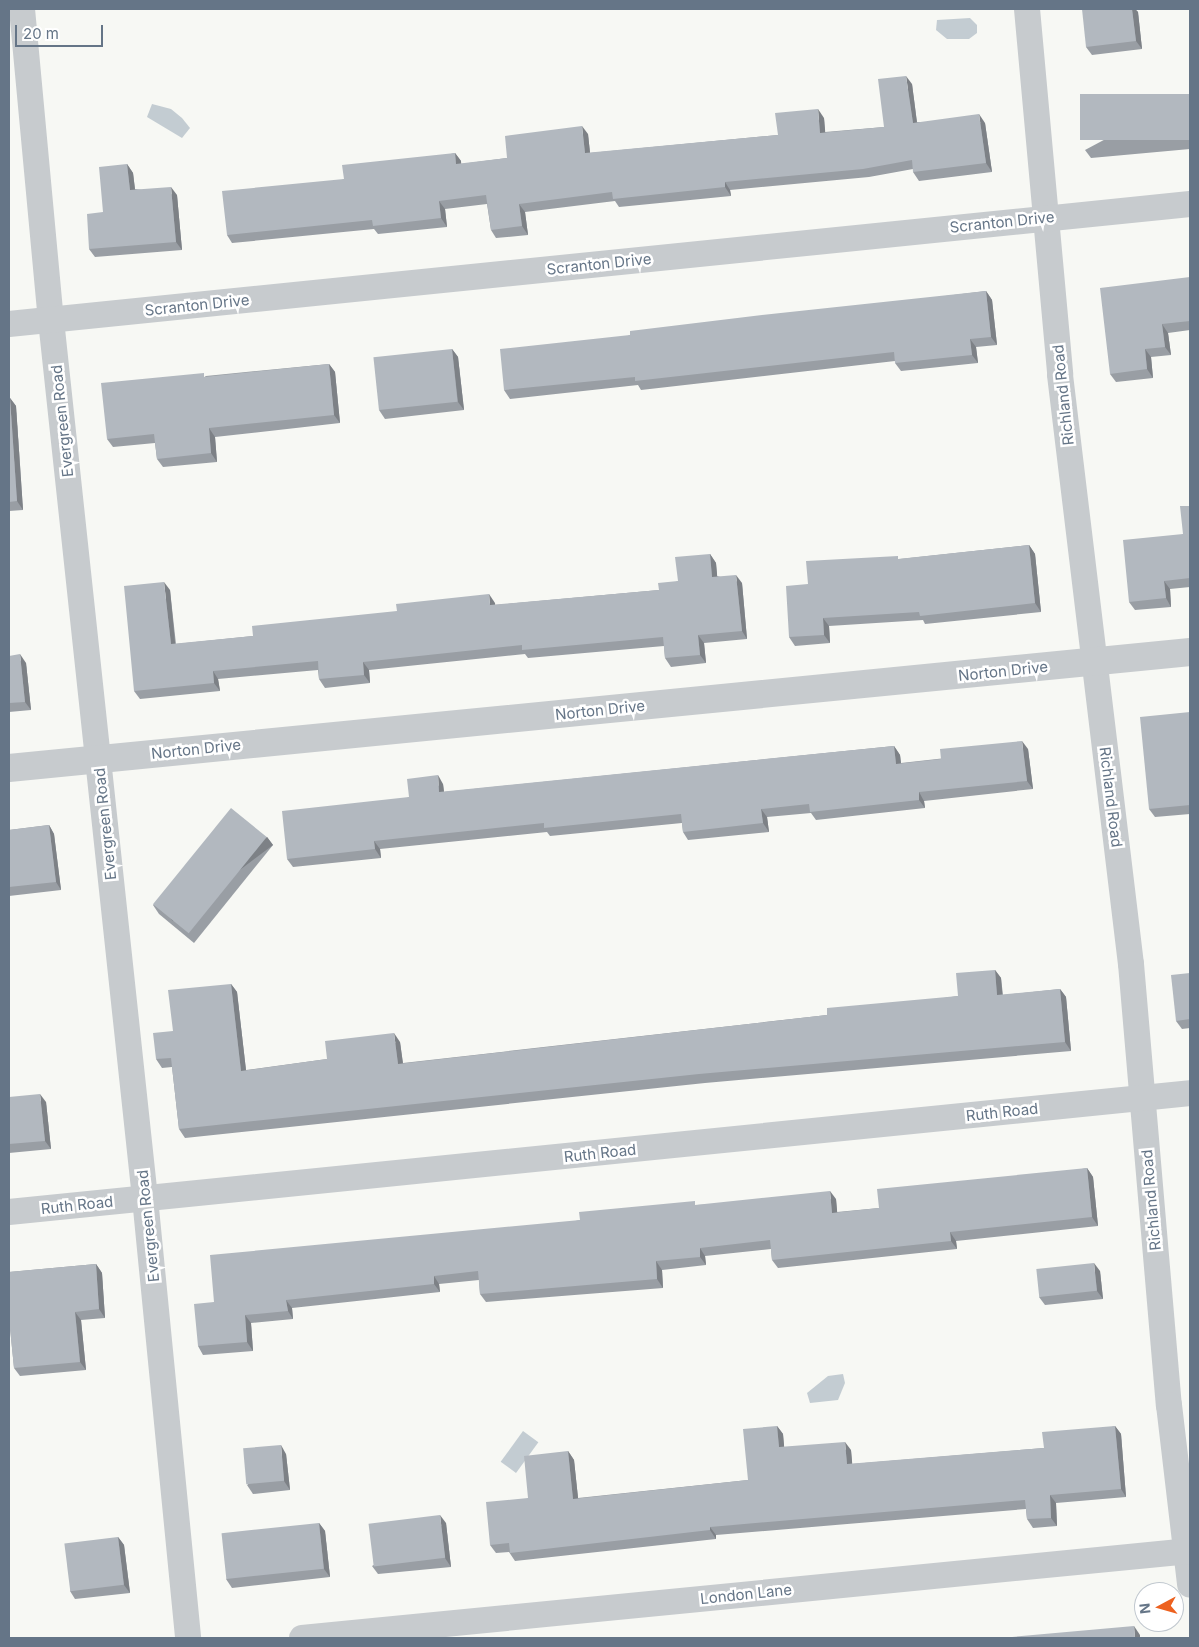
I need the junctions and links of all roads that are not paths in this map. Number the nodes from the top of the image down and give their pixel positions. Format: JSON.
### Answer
{"nodes":[{"id":1,"x":22,"y":9,"type":"edge"},
{"id":2,"x":1027,"y":9,"type":"edge"},
{"id":3,"x":1190,"y":204,"type":"edge"},
{"id":4,"x":1045,"y":218,"type":"junction"},
{"id":5,"x":51,"y":320,"type":"junction"},
{"id":6,"x":9,"y":324,"type":"edge"},
{"id":7,"x":1190,"y":652,"type":"edge"},
{"id":8,"x":1094,"y":662,"type":"junction"},
{"id":9,"x":98,"y":759,"type":"junction"},
{"id":10,"x":9,"y":768,"type":"edge"},
{"id":11,"x":1190,"y":1093,"type":"edge"},
{"id":12,"x":1143,"y":1098,"type":"junction"},
{"id":13,"x":145,"y":1198,"type":"junction"},
{"id":14,"x":9,"y":1212,"type":"edge"},
{"id":15,"x":1188,"y":1551,"type":"edge"},
{"id":16,"x":1190,"y":1585,"type":"edge"},
{"id":17,"x":188,"y":1638,"type":"edge"},
{"id":18,"x":302,"y":1638,"type":"edge"}],
"edges":[{"from":1,"to":5,"type":"street","name":"Evergreen Road"},
{"from":2,"to":4,"type":"street","name":"Richland Road"},
{"from":3,"to":4,"type":"street","name":"Scranton Drive"},
{"from":4,"to":5,"type":"street","name":"Scranton Drive"},
{"from":4,"to":8,"type":"street","name":"Richland Road"},
{"from":5,"to":6,"type":"street","name":"Scranton Drive"},
{"from":5,"to":9,"type":"street","name":"Evergreen Road"},
{"from":7,"to":8,"type":"street","name":"Norton Drive"},
{"from":8,"to":9,"type":"street","name":"Norton Drive"},
{"from":8,"to":12,"type":"street","name":"Richland Road"},
{"from":9,"to":10,"type":"street","name":"Norton Drive"},
{"from":9,"to":13,"type":"street","name":"Evergreen Road"},
{"from":11,"to":12,"type":"street","name":"Ruth Road"},
{"from":12,"to":13,"type":"street","name":"Ruth Road"},
{"from":12,"to":15,"type":"street","name":"Richland Road"},
{"from":13,"to":14,"type":"street","name":"Ruth Road"},
{"from":13,"to":17,"type":"street","name":"Evergreen Road"},
{"from":15,"to":16,"type":"street","name":"Richland Road"},
{"from":15,"to":18,"type":"street","name":"London Lane"}]}
